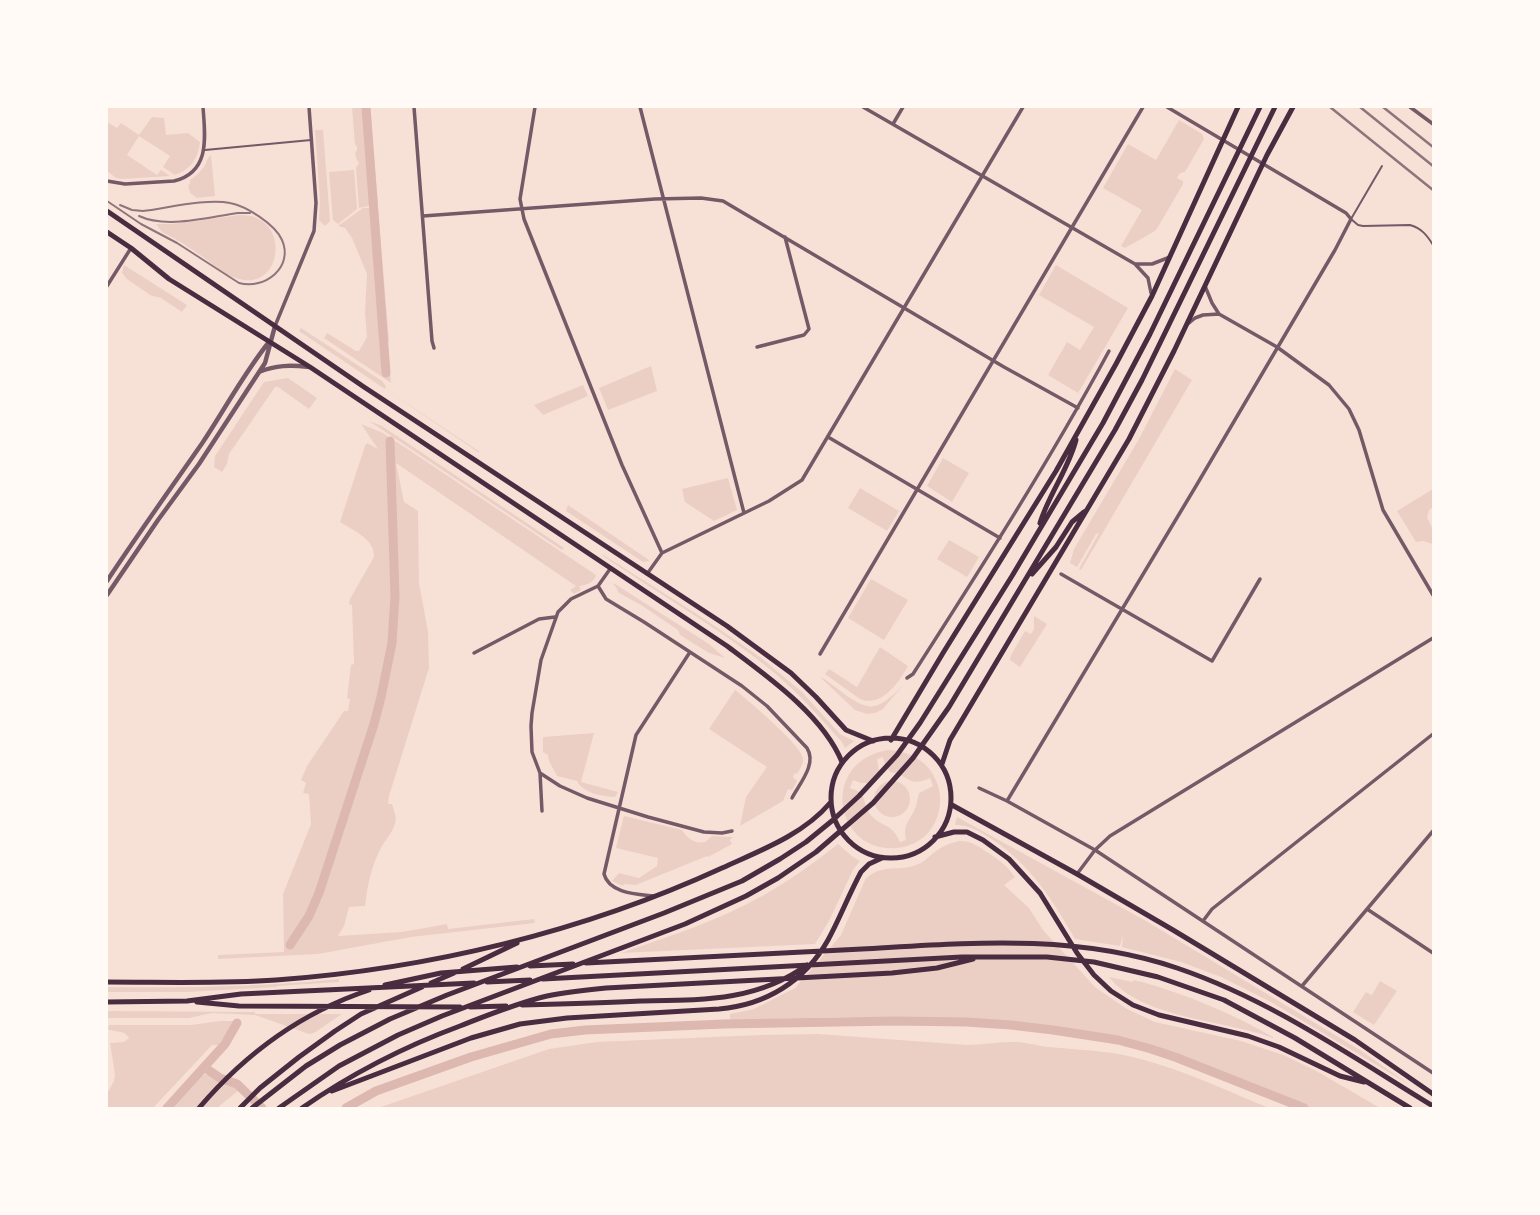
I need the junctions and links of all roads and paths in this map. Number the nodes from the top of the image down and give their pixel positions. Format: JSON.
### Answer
{"nodes":[{"id":1,"x":203,"y":107,"type":"edge"},
{"id":2,"x":309,"y":107,"type":"edge"},
{"id":3,"x":414,"y":107,"type":"edge"},
{"id":4,"x":535,"y":107,"type":"edge"},
{"id":5,"x":640,"y":107,"type":"edge"},
{"id":6,"x":863,"y":107,"type":"edge"},
{"id":7,"x":903,"y":107,"type":"edge"},
{"id":8,"x":1023,"y":107,"type":"edge"},
{"id":9,"x":1143,"y":107,"type":"edge"},
{"id":10,"x":1167,"y":107,"type":"edge"},
{"id":11,"x":1238,"y":107,"type":"edge"},
{"id":12,"x":1260,"y":107,"type":"edge"},
{"id":13,"x":1275,"y":107,"type":"edge"},
{"id":14,"x":1293,"y":107,"type":"edge"},
{"id":15,"x":1410,"y":107,"type":"edge"},
{"id":16,"x":893,"y":124,"type":"junction"},
{"id":17,"x":1433,"y":124,"type":"edge"},
{"id":18,"x":311,"y":140,"type":"junction"},
{"id":19,"x":204,"y":150,"type":"junction"},
{"id":20,"x":1382,"y":166,"type":"dead end"},
{"id":21,"x":982,"y":175,"type":"junction"},
{"id":22,"x":107,"y":181,"type":"edge"},
{"id":23,"x":664,"y":199,"type":"junction"},
{"id":24,"x":521,"y":210,"type":"junction"},
{"id":25,"x":107,"y":211,"type":"edge"},
{"id":26,"x":423,"y":216,"type":"junction"},
{"id":27,"x":1351,"y":219,"type":"junction"},
{"id":28,"x":1072,"y":229,"type":"junction"},
{"id":29,"x":107,"y":232,"type":"edge"},
{"id":30,"x":785,"y":237,"type":"junction"},
{"id":31,"x":1433,"y":244,"type":"edge"},
{"id":32,"x":131,"y":248,"type":"junction"},
{"id":33,"x":1170,"y":257,"type":"junction"},
{"id":34,"x":1135,"y":264,"type":"junction"},
{"id":35,"x":107,"y":286,"type":"edge"},
{"id":36,"x":1205,"y":286,"type":"junction"},
{"id":37,"x":1152,"y":296,"type":"junction"},
{"id":38,"x":905,"y":307,"type":"junction"},
{"id":39,"x":1219,"y":314,"type":"junction"},
{"id":40,"x":275,"y":326,"type":"junction"},
{"id":41,"x":1186,"y":327,"type":"junction"},
{"id":42,"x":270,"y":342,"type":"junction"},
{"id":43,"x":757,"y":347,"type":"dead end"},
{"id":44,"x":1277,"y":347,"type":"junction"},
{"id":45,"x":434,"y":348,"type":"dead end"},
{"id":46,"x":1110,"y":351,"type":"dead end"},
{"id":47,"x":993,"y":361,"type":"junction"},
{"id":48,"x":310,"y":367,"type":"junction"},
{"id":49,"x":258,"y":372,"type":"junction"},
{"id":50,"x":1078,"y":408,"type":"junction"},
{"id":51,"x":1078,"y":433,"type":"junction"},
{"id":52,"x":828,"y":437,"type":"junction"},
{"id":53,"x":918,"y":490,"type":"junction"},
{"id":54,"x":1090,"y":507,"type":"junction"},
{"id":55,"x":744,"y":513,"type":"junction"},
{"id":56,"x":1037,"y":533,"type":"junction"},
{"id":57,"x":1000,"y":538,"type":"junction"},
{"id":58,"x":662,"y":553,"type":"junction"},
{"id":59,"x":611,"y":569,"type":"junction"},
{"id":60,"x":648,"y":574,"type":"junction"},
{"id":61,"x":1061,"y":574,"type":"dead end"},
{"id":62,"x":1259,"y":579,"type":"dead end"},
{"id":63,"x":107,"y":581,"type":"edge"},
{"id":64,"x":1023,"y":584,"type":"junction"},
{"id":65,"x":598,"y":586,"type":"junction"},
{"id":66,"x":1433,"y":594,"type":"edge"},
{"id":67,"x":107,"y":595,"type":"edge"},
{"id":68,"x":1122,"y":608,"type":"junction"},
{"id":69,"x":555,"y":617,"type":"junction"},
{"id":70,"x":1433,"y":638,"type":"edge"},
{"id":71,"x":690,"y":652,"type":"junction"},
{"id":72,"x":474,"y":653,"type":"dead end"},
{"id":73,"x":820,"y":654,"type":"dead end"},
{"id":74,"x":907,"y":678,"type":"dead end"},
{"id":75,"x":1433,"y":734,"type":"edge"},
{"id":76,"x":891,"y":740,"type":"junction"},
{"id":77,"x":873,"y":741,"type":"junction"},
{"id":78,"x":842,"y":762,"type":"junction"},
{"id":79,"x":942,"y":764,"type":"junction"},
{"id":80,"x":540,"y":773,"type":"junction"},
{"id":81,"x":979,"y":788,"type":"dead end"},
{"id":82,"x":792,"y":798,"type":"dead end"},
{"id":83,"x":1007,"y":801,"type":"junction"},
{"id":84,"x":830,"y":803,"type":"junction"},
{"id":85,"x":952,"y":805,"type":"junction"},
{"id":86,"x":620,"y":808,"type":"junction"},
{"id":87,"x":542,"y":811,"type":"dead end"},
{"id":88,"x":732,"y":831,"type":"dead end"},
{"id":89,"x":1433,"y":831,"type":"edge"},
{"id":90,"x":935,"y":837,"type":"junction"},
{"id":91,"x":1095,"y":850,"type":"junction"},
{"id":92,"x":882,"y":858,"type":"junction"},
{"id":93,"x":1077,"y":874,"type":"junction"},
{"id":94,"x":655,"y":896,"type":"junction"},
{"id":95,"x":1367,"y":909,"type":"junction"},
{"id":96,"x":1203,"y":920,"type":"junction"},
{"id":97,"x":522,"y":939,"type":"junction"},
{"id":98,"x":1433,"y":953,"type":"edge"},
{"id":99,"x":982,"y":957,"type":"junction"},
{"id":100,"x":814,"y":959,"type":"junction"},
{"id":101,"x":107,"y":982,"type":"edge"},
{"id":102,"x":1302,"y":986,"type":"junction"},
{"id":103,"x":187,"y":1001,"type":"junction"},
{"id":104,"x":107,"y":1002,"type":"edge"},
{"id":105,"x":1433,"y":1073,"type":"edge"},
{"id":106,"x":1370,"y":1083,"type":"junction"},
{"id":107,"x":1433,"y":1094,"type":"edge"},
{"id":108,"x":314,"y":1100,"type":"junction"},
{"id":109,"x":241,"y":1106,"type":"edge"},
{"id":110,"x":1433,"y":1106,"type":"edge"},
{"id":111,"x":198,"y":1108,"type":"edge"},
{"id":112,"x":252,"y":1108,"type":"edge"},
{"id":113,"x":279,"y":1108,"type":"edge"},
{"id":114,"x":302,"y":1108,"type":"edge"},
{"id":115,"x":1410,"y":1108,"type":"edge"}],
"edges":[{"from":1,"to":19,"type":"street"},
{"from":2,"to":18,"type":"street"},
{"from":3,"to":26,"type":"street"},
{"from":4,"to":24,"type":"street"},
{"from":5,"to":23,"type":"street"},
{"from":6,"to":16,"type":"street"},
{"from":7,"to":16,"type":"street"},
{"from":8,"to":21,"type":"street"},
{"from":9,"to":28,"type":"street"},
{"from":10,"to":27,"type":"street"},
{"from":11,"to":33,"type":"main road"},
{"from":12,"to":56,"type":"main road"},
{"from":13,"to":64,"type":"main road"},
{"from":14,"to":36,"type":"main road"},
{"from":15,"to":17,"type":"street"},
{"from":16,"to":21,"type":"street"},
{"from":18,"to":19,"type":"lane"},
{"from":18,"to":40,"type":"street"},
{"from":19,"to":22,"type":"street"},
{"from":20,"to":27,"type":"lane"},
{"from":21,"to":28,"type":"street"},
{"from":21,"to":38,"type":"street"},
{"from":23,"to":24,"type":"street"},
{"from":23,"to":30,"type":"street"},
{"from":23,"to":55,"type":"street"},
{"from":24,"to":26,"type":"street"},
{"from":24,"to":58,"type":"street"},
{"from":25,"to":40,"type":"main road"},
{"from":26,"to":45,"type":"street"},
{"from":27,"to":31,"type":"lane"},
{"from":27,"to":44,"type":"street"},
{"from":28,"to":34,"type":"street"},
{"from":28,"to":47,"type":"street"},
{"from":29,"to":32,"type":"main road"},
{"from":30,"to":38,"type":"street"},
{"from":30,"to":43,"type":"street"},
{"from":32,"to":35,"type":"street"},
{"from":32,"to":42,"type":"main road"},
{"from":33,"to":34,"type":"street"},
{"from":33,"to":37,"type":"main road"},
{"from":34,"to":37,"type":"street"},
{"from":36,"to":39,"type":"street"},
{"from":36,"to":41,"type":"main road"},
{"from":37,"to":51,"type":"main road"},
{"from":38,"to":47,"type":"street"},
{"from":38,"to":52,"type":"street"},
{"from":39,"to":41,"type":"street"},
{"from":39,"to":44,"type":"street"},
{"from":40,"to":42,"type":"street"},
{"from":40,"to":60,"type":"main road"},
{"from":41,"to":54,"type":"main road"},
{"from":42,"to":48,"type":"main road"},
{"from":42,"to":49,"type":"street"},
{"from":42,"to":63,"type":"street"},
{"from":44,"to":66,"type":"street"},
{"from":44,"to":68,"type":"street"},
{"from":46,"to":50,"type":"street"},
{"from":47,"to":50,"type":"street"},
{"from":47,"to":53,"type":"street"},
{"from":48,"to":49,"type":"street"},
{"from":48,"to":59,"type":"main road"},
{"from":49,"to":67,"type":"street"},
{"from":50,"to":57,"type":"street"},
{"from":51,"to":56,"type":"main road"},
{"from":51,"to":76,"type":"main road"},
{"from":52,"to":53,"type":"street"},
{"from":52,"to":55,"type":"street"},
{"from":53,"to":57,"type":"street"},
{"from":53,"to":73,"type":"street"},
{"from":54,"to":64,"type":"main road"},
{"from":54,"to":79,"type":"main road"},
{"from":55,"to":58,"type":"street"},
{"from":56,"to":112,"type":"main road"},
{"from":57,"to":74,"type":"street"},
{"from":58,"to":60,"type":"street"},
{"from":59,"to":65,"type":"street"},
{"from":59,"to":78,"type":"main road"},
{"from":60,"to":77,"type":"main road"},
{"from":61,"to":68,"type":"street"},
{"from":62,"to":68,"type":"street"},
{"from":64,"to":113,"type":"main road"},
{"from":65,"to":69,"type":"street"},
{"from":65,"to":71,"type":"street"},
{"from":68,"to":83,"type":"street"},
{"from":69,"to":72,"type":"street"},
{"from":69,"to":80,"type":"street"},
{"from":70,"to":91,"type":"street"},
{"from":71,"to":82,"type":"street"},
{"from":71,"to":86,"type":"street"},
{"from":75,"to":96,"type":"street"},
{"from":76,"to":77,"type":"main road"},
{"from":76,"to":79,"type":"main road"},
{"from":77,"to":78,"type":"main road"},
{"from":78,"to":84,"type":"main road"},
{"from":79,"to":85,"type":"main road"},
{"from":80,"to":86,"type":"street"},
{"from":80,"to":87,"type":"street"},
{"from":81,"to":83,"type":"street"},
{"from":83,"to":91,"type":"street"},
{"from":84,"to":92,"type":"main road"},
{"from":84,"to":94,"type":"main road"},
{"from":85,"to":90,"type":"main road"},
{"from":85,"to":93,"type":"main road"},
{"from":86,"to":88,"type":"street"},
{"from":86,"to":94,"type":"street"},
{"from":89,"to":95,"type":"street"},
{"from":90,"to":92,"type":"main road"},
{"from":90,"to":106,"type":"main road"},
{"from":91,"to":93,"type":"street"},
{"from":91,"to":96,"type":"street"},
{"from":92,"to":100,"type":"main road"},
{"from":93,"to":107,"type":"main road"},
{"from":94,"to":97,"type":"main road"},
{"from":95,"to":98,"type":"street"},
{"from":95,"to":102,"type":"street"},
{"from":96,"to":102,"type":"street"},
{"from":97,"to":101,"type":"main road"},
{"from":97,"to":109,"type":"main road"},
{"from":99,"to":103,"type":"main road"},
{"from":99,"to":106,"type":"main road"},
{"from":99,"to":108,"type":"main road"},
{"from":100,"to":103,"type":"main road"},
{"from":100,"to":108,"type":"main road"},
{"from":102,"to":105,"type":"street"},
{"from":103,"to":104,"type":"main road"},
{"from":106,"to":115,"type":"main road"},
{"from":108,"to":114,"type":"main road"},
{"from":110,"to":111,"type":"main road"}]}
